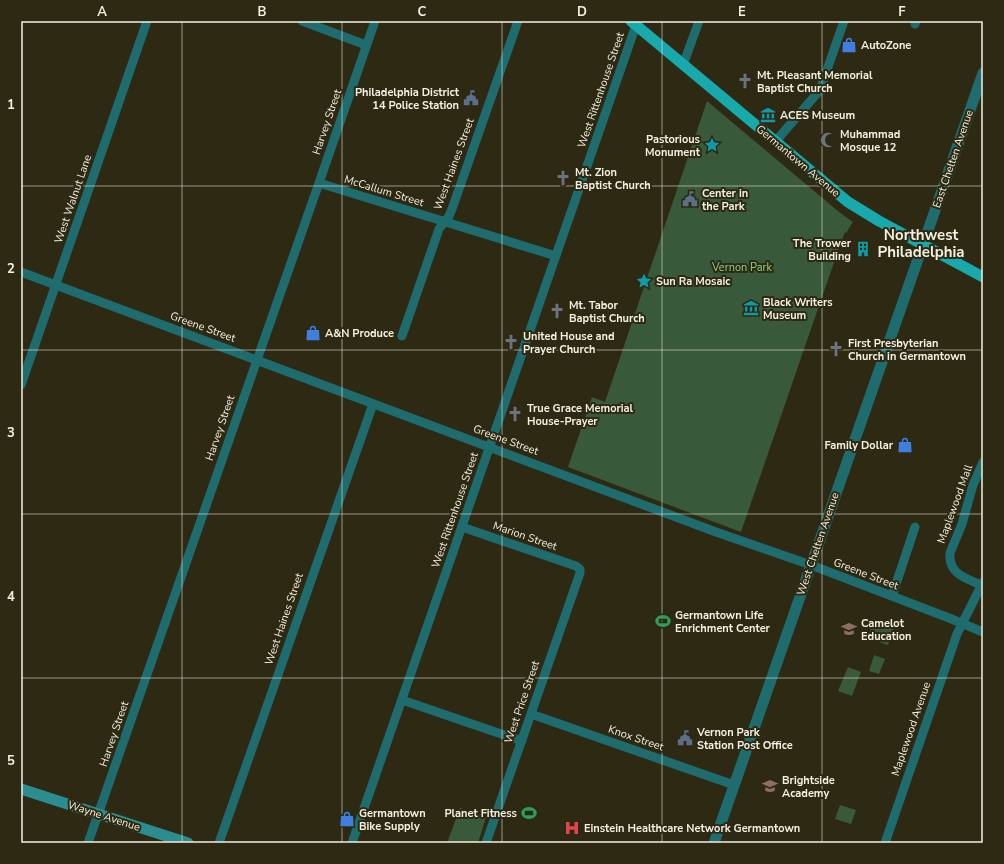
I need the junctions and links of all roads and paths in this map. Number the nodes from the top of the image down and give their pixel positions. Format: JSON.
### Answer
{"nodes":[{"id":1,"x":147,"y":21,"type":"edge"},
{"id":2,"x":302,"y":21,"type":"edge"},
{"id":3,"x":374,"y":21,"type":"edge"},
{"id":4,"x":518,"y":21,"type":"edge"},
{"id":5,"x":699,"y":21,"type":"edge"},
{"id":6,"x":844,"y":21,"type":"edge"},
{"id":7,"x":633,"y":23,"type":"edge"},
{"id":8,"x":366,"y":45,"type":"junction"},
{"id":9,"x":683,"y":65,"type":"junction"},
{"id":10,"x":983,"y":73,"type":"edge"},
{"id":11,"x":980,"y":89,"type":"edge"},
{"id":12,"x":775,"y":142,"type":"junction"},
{"id":13,"x":319,"y":183,"type":"junction"},
{"id":14,"x":444,"y":222,"type":"junction"},
{"id":15,"x":923,"y":245,"type":"junction"},
{"id":16,"x":556,"y":256,"type":"junction"},
{"id":17,"x":21,"y":272,"type":"edge"},
{"id":18,"x":983,"y":277,"type":"edge"},
{"id":19,"x":56,"y":285,"type":"junction"},
{"id":20,"x":402,"y":336,"type":"dead end"},
{"id":21,"x":257,"y":360,"type":"junction"},
{"id":22,"x":21,"y":385,"type":"edge"},
{"id":23,"x":373,"y":404,"type":"junction"},
{"id":24,"x":490,"y":447,"type":"junction"},
{"id":25,"x":983,"y":462,"type":"edge"},
{"id":26,"x":462,"y":527,"type":"junction"},
{"id":27,"x":915,"y":527,"type":"dead end"},
{"id":28,"x":811,"y":565,"type":"junction"},
{"id":29,"x":580,"y":569,"type":"joint"},
{"id":30,"x":982,"y":584,"type":"edge"},
{"id":31,"x":892,"y":596,"type":"junction"},
{"id":32,"x":962,"y":623,"type":"junction"},
{"id":33,"x":983,"y":632,"type":"edge"},
{"id":34,"x":402,"y":700,"type":"junction"},
{"id":35,"x":531,"y":714,"type":"junction"},
{"id":36,"x":522,"y":741,"type":"junction"},
{"id":37,"x":734,"y":785,"type":"junction"},
{"id":38,"x":21,"y":789,"type":"edge"},
{"id":39,"x":99,"y":814,"type":"junction"},
{"id":40,"x":88,"y":843,"type":"edge"},
{"id":41,"x":188,"y":843,"type":"edge"},
{"id":42,"x":218,"y":843,"type":"edge"},
{"id":43,"x":352,"y":843,"type":"edge"},
{"id":44,"x":486,"y":843,"type":"edge"},
{"id":45,"x":714,"y":843,"type":"edge"},
{"id":46,"x":885,"y":843,"type":"edge"}],
"edges":[{"from":1,"to":19,"type":"street","name":"West Walnut Lane"},
{"from":2,"to":8,"type":"street"},
{"from":3,"to":8,"type":"street","name":"Harvey Street"},
{"from":4,"to":14,"type":"street","name":"West Haines Street"},
{"from":5,"to":9,"type":"street"},
{"from":6,"to":12,"type":"street"},
{"from":7,"to":9,"type":"main road","name":"Germantown Avenue"},
{"from":7,"to":16,"type":"street","name":"West Rittenhouse Street"},
{"from":8,"to":13,"type":"street","name":"Harvey Street"},
{"from":9,"to":12,"type":"main road","name":"Germantown Avenue"},
{"from":10,"to":11,"type":"street","name":"East Chelten Avenue"},
{"from":11,"to":15,"type":"street","name":"East Chelten Avenue"},
{"from":12,"to":15,"type":"main road","name":"Germantown Avenue"},
{"from":13,"to":14,"type":"street","name":"McCallum Street"},
{"from":13,"to":21,"type":"street","name":"Harvey Street"},
{"from":14,"to":16,"type":"street","name":"McCallum Street"},
{"from":14,"to":20,"type":"street","name":"West Haines Street"},
{"from":15,"to":18,"type":"main road","name":"Germantown Avenue"},
{"from":15,"to":28,"type":"street","name":"West Chelten Avenue"},
{"from":16,"to":24,"type":"street","name":"West Rittenhouse Street"},
{"from":17,"to":19,"type":"street","name":"Greene Street"},
{"from":19,"to":21,"type":"street","name":"Greene Street"},
{"from":19,"to":22,"type":"street","name":"West Walnut Lane"},
{"from":21,"to":23,"type":"street","name":"Greene Street"},
{"from":21,"to":39,"type":"street","name":"Harvey Street"},
{"from":23,"to":24,"type":"street","name":"Greene Street"},
{"from":23,"to":42,"type":"street","name":"West Haines Street"},
{"from":24,"to":26,"type":"street","name":"West Rittenhouse Street"},
{"from":24,"to":28,"type":"street","name":"Greene Street"},
{"from":25,"to":30,"type":"street","name":"Maplewood Mall"},
{"from":26,"to":29,"type":"street","name":"Marion Street"},
{"from":26,"to":34,"type":"street","name":"West Rittenhouse Street"},
{"from":27,"to":31,"type":"street"},
{"from":28,"to":31,"type":"street","name":"Greene Street"},
{"from":28,"to":37,"type":"street","name":"West Chelten Avenue"},
{"from":29,"to":35,"type":"street","name":"West Price Street"},
{"from":30,"to":32,"type":"street","name":"Maplewood Avenue"},
{"from":31,"to":32,"type":"street","name":"Greene Street"},
{"from":32,"to":33,"type":"street","name":"Greene Street"},
{"from":32,"to":46,"type":"street","name":"Maplewood Avenue"},
{"from":34,"to":36,"type":"street"},
{"from":34,"to":43,"type":"street","name":"West Rittenhouse Street"},
{"from":35,"to":36,"type":"street","name":"West Price Street"},
{"from":35,"to":37,"type":"street","name":"Knox Street"},
{"from":36,"to":44,"type":"street","name":"West Price Street"},
{"from":37,"to":45,"type":"street","name":"West Chelten Avenue"},
{"from":38,"to":39,"type":"main road","name":"Wayne Avenue"},
{"from":39,"to":40,"type":"street","name":"Harvey Street"},
{"from":39,"to":41,"type":"main road","name":"Wayne Avenue"}]}
